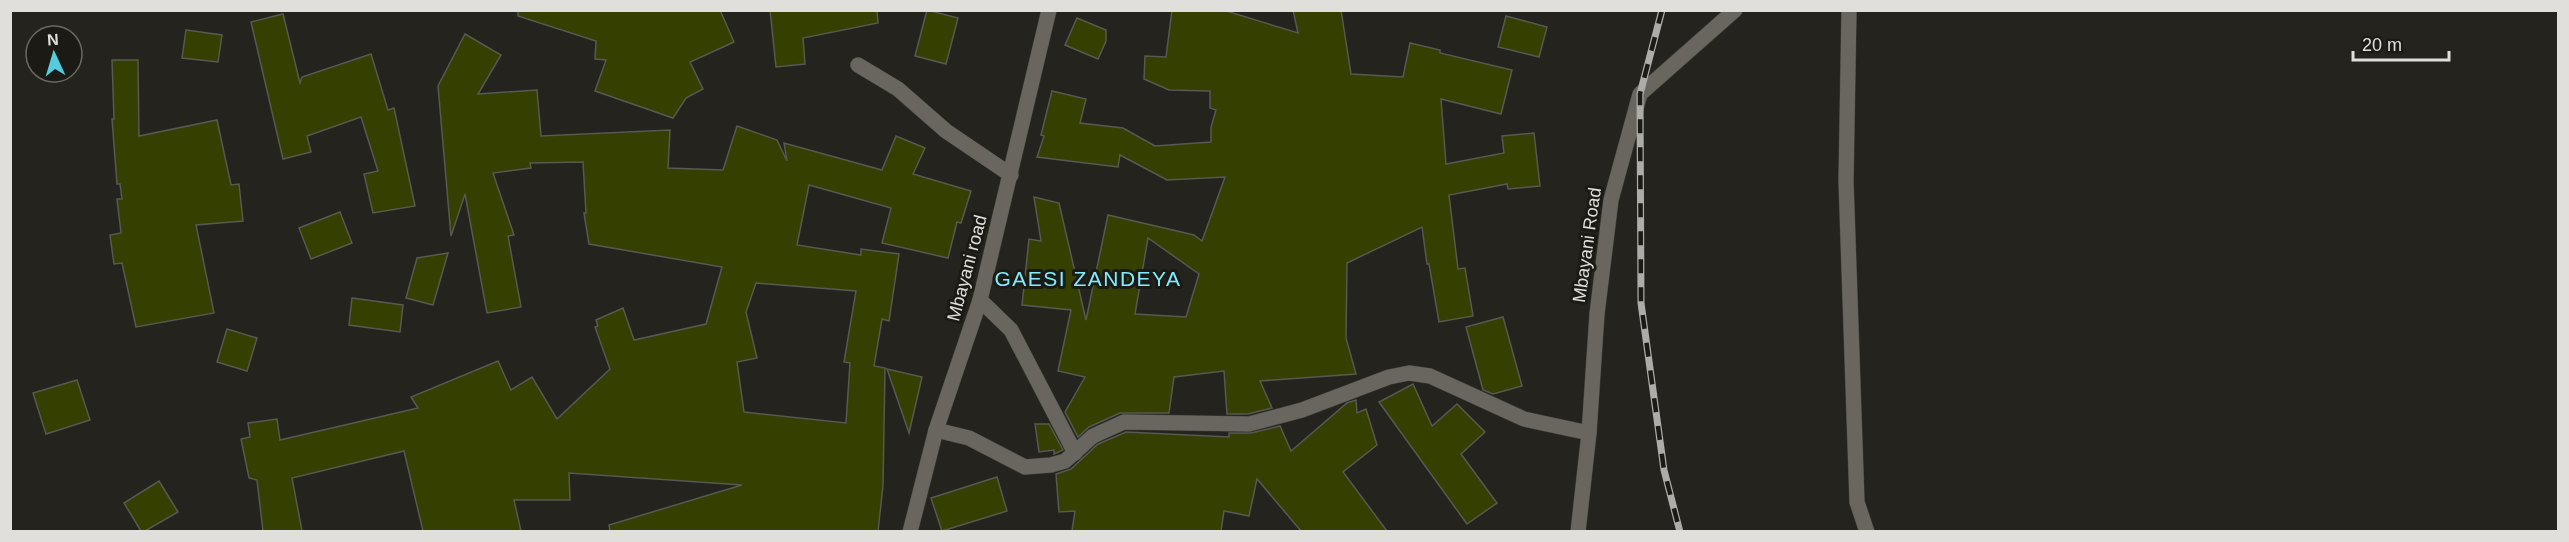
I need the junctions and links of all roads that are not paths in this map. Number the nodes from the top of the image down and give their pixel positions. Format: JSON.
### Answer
{"nodes":[{"id":1,"x":1049,"y":10,"type":"edge"},
{"id":2,"x":1735,"y":10,"type":"edge"},
{"id":3,"x":1849,"y":10,"type":"edge"},
{"id":4,"x":858,"y":65,"type":"dead end"},
{"id":5,"x":1011,"y":176,"type":"junction"},
{"id":6,"x":981,"y":300,"type":"junction"},
{"id":7,"x":936,"y":430,"type":"junction"},
{"id":8,"x":1589,"y":433,"type":"junction"},
{"id":9,"x":1075,"y":453,"type":"junction"},
{"id":10,"x":910,"y":531,"type":"edge"},
{"id":11,"x":1578,"y":531,"type":"edge"},
{"id":12,"x":1867,"y":531,"type":"edge"}],
"edges":[{"from":1,"to":5,"type":"street","name":"Mbayani road"},
{"from":2,"to":8,"type":"street","name":"Mbayani Road"},
{"from":3,"to":12,"type":"street"},
{"from":4,"to":5,"type":"street"},
{"from":5,"to":6,"type":"street","name":"Mbayani road"},
{"from":6,"to":7,"type":"street","name":"Mbayani road"},
{"from":6,"to":9,"type":"street"},
{"from":7,"to":9,"type":"street"},
{"from":7,"to":10,"type":"street","name":"Mbayani road"},
{"from":8,"to":9,"type":"street"},
{"from":8,"to":11,"type":"street","name":"Mbayani Road"}]}
